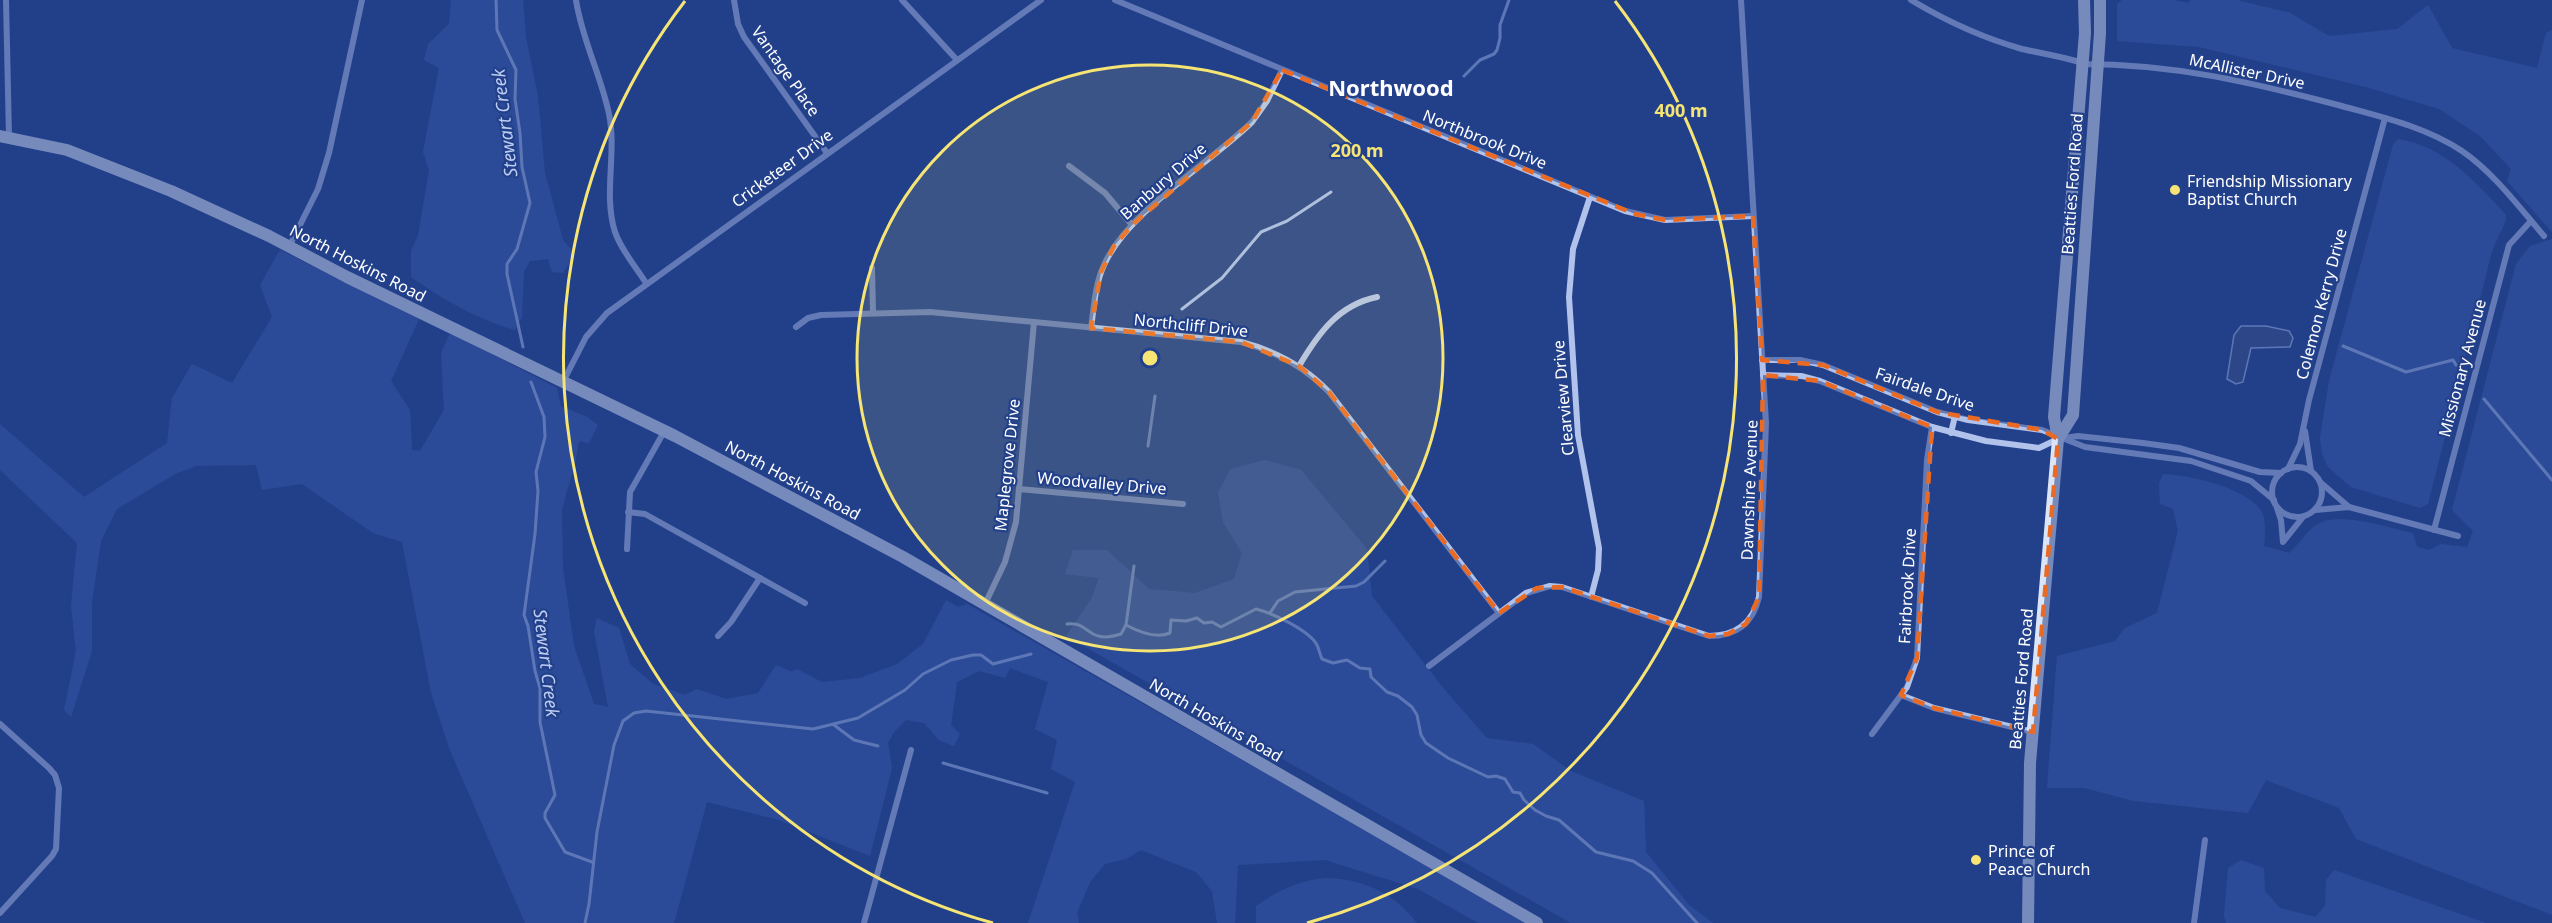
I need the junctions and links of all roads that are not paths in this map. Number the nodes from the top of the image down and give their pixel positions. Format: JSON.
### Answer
{"nodes":[{"id":1,"x":6,"y":0,"type":"edge"},
{"id":2,"x":362,"y":0,"type":"edge"},
{"id":3,"x":576,"y":0,"type":"edge"},
{"id":4,"x":734,"y":0,"type":"edge"},
{"id":5,"x":902,"y":0,"type":"edge"},
{"id":6,"x":1041,"y":0,"type":"edge"},
{"id":7,"x":1115,"y":0,"type":"edge"},
{"id":8,"x":1741,"y":0,"type":"edge"},
{"id":9,"x":1911,"y":0,"type":"edge"},
{"id":10,"x":2084,"y":0,"type":"edge"},
{"id":11,"x":2100,"y":0,"type":"edge"},
{"id":12,"x":957,"y":60,"type":"junction"},
{"id":13,"x":2082,"y":64,"type":"junction"},
{"id":14,"x":2097,"y":64,"type":"junction"},
{"id":15,"x":1282,"y":70,"type":"junction"},
{"id":16,"x":2385,"y":118,"type":"junction"},
{"id":17,"x":5,"y":136,"type":"edge"},
{"id":18,"x":827,"y":153,"type":"junction"},
{"id":19,"x":1069,"y":166,"type":"dead end"},
{"id":20,"x":1590,"y":197,"type":"junction"},
{"id":21,"x":1753,"y":216,"type":"junction"},
{"id":22,"x":2531,"y":221,"type":"junction"},
{"id":23,"x":1131,"y":225,"type":"junction"},
{"id":24,"x":2544,"y":236,"type":"dead end"},
{"id":25,"x":289,"y":247,"type":"junction"},
{"id":26,"x":872,"y":268,"type":"dead end"},
{"id":27,"x":646,"y":283,"type":"junction"},
{"id":28,"x":1377,"y":297,"type":"dead end"},
{"id":29,"x":873,"y":313,"type":"junction"},
{"id":30,"x":1034,"y":322,"type":"junction"},
{"id":31,"x":796,"y":327,"type":"dead end"},
{"id":32,"x":1091,"y":328,"type":"junction"},
{"id":33,"x":1762,"y":360,"type":"junction"},
{"id":34,"x":1299,"y":366,"type":"junction"},
{"id":35,"x":1764,"y":375,"type":"junction"},
{"id":36,"x":564,"y":380,"type":"junction"},
{"id":37,"x":1879,"y":388,"type":"junction"},
{"id":38,"x":1873,"y":403,"type":"junction"},
{"id":39,"x":1955,"y":416,"type":"junction"},
{"id":40,"x":1932,"y":427,"type":"junction"},
{"id":41,"x":2305,"y":428,"type":"junction"},
{"id":42,"x":665,"y":430,"type":"junction"},
{"id":43,"x":1951,"y":433,"type":"junction"},
{"id":44,"x":2058,"y":439,"type":"junction"},
{"id":45,"x":2288,"y":469,"type":"junction"},
{"id":46,"x":2311,"y":471,"type":"junction"},
{"id":47,"x":2281,"y":473,"type":"junction"},
{"id":48,"x":2320,"y":482,"type":"junction"},
{"id":49,"x":1019,"y":489,"type":"junction"},
{"id":50,"x":2274,"y":500,"type":"junction"},
{"id":51,"x":1183,"y":504,"type":"dead end"},
{"id":52,"x":2349,"y":507,"type":"junction"},
{"id":53,"x":2277,"y":508,"type":"junction"},
{"id":54,"x":2314,"y":510,"type":"junction"},
{"id":55,"x":628,"y":512,"type":"junction"},
{"id":56,"x":2303,"y":517,"type":"junction"},
{"id":57,"x":2434,"y":530,"type":"junction"},
{"id":58,"x":2458,"y":536,"type":"dead end"},
{"id":59,"x":627,"y":549,"type":"dead end"},
{"id":60,"x":760,"y":578,"type":"junction"},
{"id":61,"x":1591,"y":597,"type":"junction"},
{"id":62,"x":805,"y":603,"type":"dead end"},
{"id":63,"x":984,"y":604,"type":"junction"},
{"id":64,"x":1499,"y":613,"type":"junction"},
{"id":65,"x":718,"y":636,"type":"dead end"},
{"id":66,"x":1429,"y":666,"type":"dead end"},
{"id":67,"x":1900,"y":695,"type":"junction"},
{"id":68,"x":0,"y":723,"type":"edge"},
{"id":69,"x":2032,"y":732,"type":"junction"},
{"id":70,"x":1872,"y":734,"type":"dead end"},
{"id":71,"x":911,"y":750,"type":"dead end"},
{"id":72,"x":2205,"y":840,"type":"dead end"},
{"id":73,"x":0,"y":913,"type":"edge"},
{"id":74,"x":864,"y":923,"type":"edge"},
{"id":75,"x":1537,"y":923,"type":"edge"},
{"id":76,"x":2028,"y":923,"type":"edge"},
{"id":77,"x":2194,"y":923,"type":"edge"}],
"edges":[{"from":1,"to":17,"type":"street"},
{"from":2,"to":25,"type":"street"},
{"from":3,"to":27,"type":"street"},
{"from":4,"to":18,"type":"street","name":"Vantage Place"},
{"from":5,"to":12,"type":"street"},
{"from":6,"to":12,"type":"street","name":"Cricketeer Drive"},
{"from":7,"to":15,"type":"street","name":"Northbrook Drive"},
{"from":8,"to":21,"type":"street","name":"Dawnshire Avenue"},
{"from":9,"to":13,"type":"street","name":"McAllister Drive"},
{"from":10,"to":13,"type":"street","name":"Beatties Ford Road"},
{"from":11,"to":14,"type":"street","name":"Beatties Ford Road"},
{"from":12,"to":18,"type":"street","name":"Cricketeer Drive"},
{"from":13,"to":14,"type":"street","name":"McAllister Drive"},
{"from":13,"to":44,"type":"street","name":"Beatties Ford Road"},
{"from":14,"to":16,"type":"street","name":"McAllister Drive"},
{"from":14,"to":44,"type":"street","name":"Beatties Ford Road"},
{"from":15,"to":20,"type":"street","name":"Northbrook Drive"},
{"from":15,"to":23,"type":"street","name":"Banbury Drive"},
{"from":16,"to":22,"type":"street","name":"McAllister Drive"},
{"from":16,"to":41,"type":"street","name":"Colemon Kerry Drive"},
{"from":17,"to":25,"type":"street","name":"North Hoskins Road"},
{"from":18,"to":27,"type":"street","name":"Cricketeer Drive"},
{"from":19,"to":23,"type":"street"},
{"from":20,"to":21,"type":"street","name":"Northbrook Drive"},
{"from":20,"to":61,"type":"street","name":"Clearview Drive"},
{"from":21,"to":33,"type":"street","name":"Dawnshire Avenue"},
{"from":22,"to":24,"type":"street","name":"McAllister Drive"},
{"from":22,"to":57,"type":"street","name":"Missionary Avenue"},
{"from":23,"to":32,"type":"street","name":"Banbury Drive"},
{"from":25,"to":36,"type":"street","name":"North Hoskins Road"},
{"from":26,"to":29,"type":"street"},
{"from":27,"to":36,"type":"street","name":"Cricketeer Drive"},
{"from":28,"to":34,"type":"street"},
{"from":29,"to":30,"type":"street","name":"Northcliff Drive"},
{"from":29,"to":31,"type":"street","name":"Northcliff Drive"},
{"from":30,"to":32,"type":"street","name":"Northcliff Drive"},
{"from":30,"to":49,"type":"street","name":"Maplegrove Drive"},
{"from":32,"to":34,"type":"street","name":"Northcliff Drive"},
{"from":33,"to":35,"type":"street","name":"Dawnshire Avenue"},
{"from":33,"to":37,"type":"street","name":"Fairdale Drive"},
{"from":34,"to":64,"type":"street","name":"Northcliff Drive"},
{"from":35,"to":38,"type":"street","name":"Fairdale Drive"},
{"from":35,"to":61,"type":"street","name":"Dawnshire Avenue"},
{"from":36,"to":42,"type":"street","name":"North Hoskins Road"},
{"from":37,"to":38,"type":"street"},
{"from":37,"to":39,"type":"street","name":"Fairdale Drive"},
{"from":38,"to":40,"type":"street","name":"Fairdale Drive"},
{"from":39,"to":43,"type":"street"},
{"from":39,"to":44,"type":"street","name":"Fairdale Drive"},
{"from":40,"to":43,"type":"street","name":"Fairdale Drive"},
{"from":40,"to":67,"type":"street","name":"Fairbrook Drive"},
{"from":41,"to":45,"type":"street","name":"Colemon Kerry Drive"},
{"from":41,"to":46,"type":"street","name":"Colemon Kerry Drive"},
{"from":42,"to":55,"type":"street"},
{"from":42,"to":63,"type":"street","name":"North Hoskins Road"},
{"from":43,"to":44,"type":"street","name":"Fairdale Drive"},
{"from":44,"to":47,"type":"street"},
{"from":44,"to":50,"type":"street"},
{"from":44,"to":69,"type":"street","name":"Beatties Ford Road"},
{"from":45,"to":46,"type":"street"},
{"from":45,"to":47,"type":"street"},
{"from":46,"to":48,"type":"street"},
{"from":47,"to":50,"type":"street"},
{"from":48,"to":52,"type":"street"},
{"from":48,"to":54,"type":"street"},
{"from":49,"to":51,"type":"street","name":"Woodvalley Drive"},
{"from":49,"to":63,"type":"street","name":"Maplegrove Drive"},
{"from":50,"to":53,"type":"street"},
{"from":52,"to":54,"type":"street"},
{"from":52,"to":57,"type":"street"},
{"from":53,"to":56,"type":"street"},
{"from":53,"to":56,"type":"street"},
{"from":54,"to":56,"type":"street"},
{"from":55,"to":59,"type":"street"},
{"from":55,"to":60,"type":"street"},
{"from":57,"to":58,"type":"street"},
{"from":60,"to":62,"type":"street"},
{"from":60,"to":65,"type":"street"},
{"from":61,"to":64,"type":"street","name":"Dawnshire Avenue"},
{"from":63,"to":75,"type":"street","name":"North Hoskins Road"},
{"from":64,"to":66,"type":"street","name":"Dawnshire Avenue"},
{"from":67,"to":69,"type":"street"},
{"from":67,"to":70,"type":"street","name":"Fairbrook Drive"},
{"from":68,"to":73,"type":"street"},
{"from":69,"to":76,"type":"street","name":"Beatties Ford Road"},
{"from":71,"to":74,"type":"street"},
{"from":72,"to":77,"type":"street"}]}
